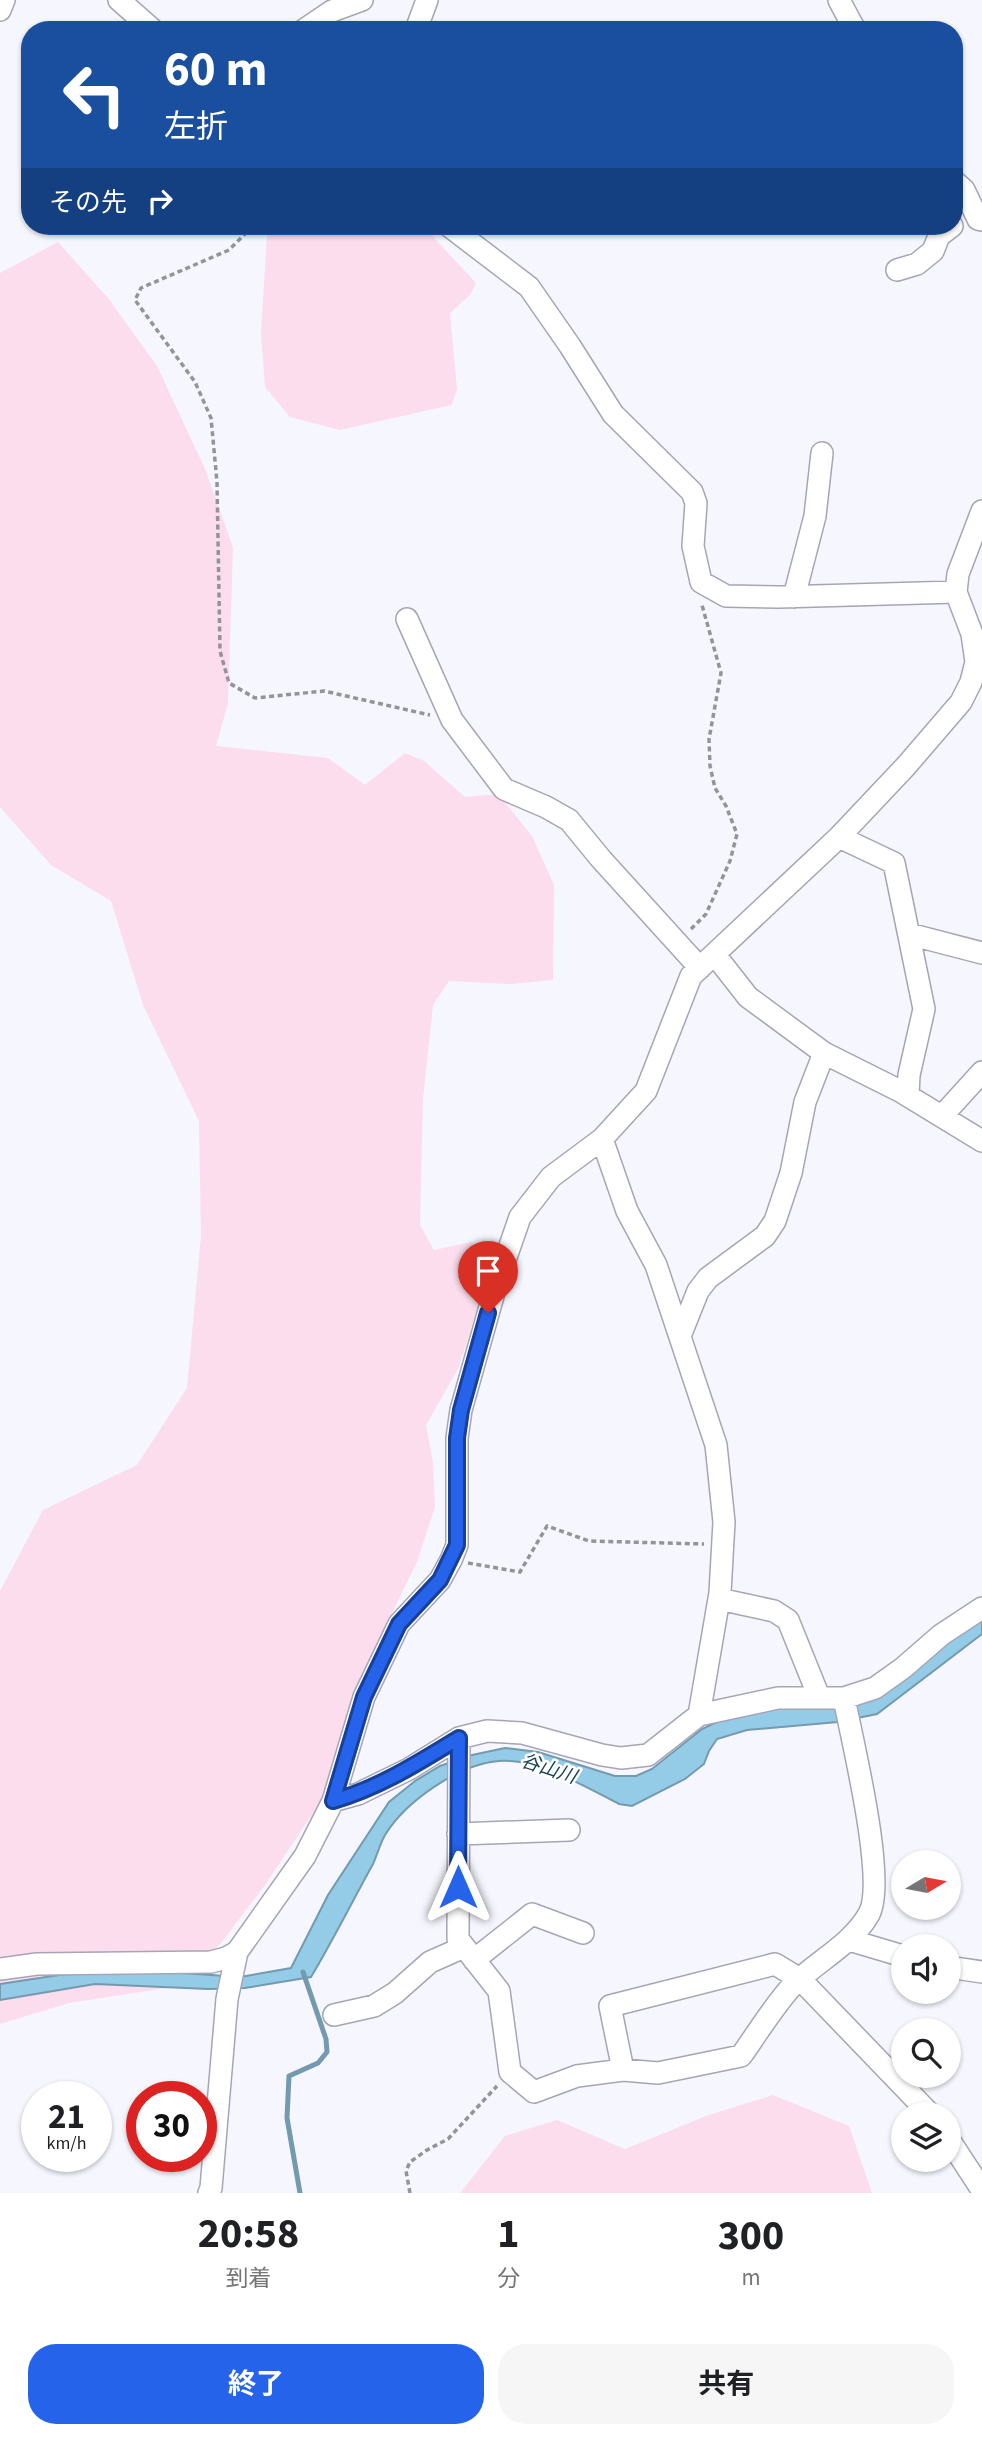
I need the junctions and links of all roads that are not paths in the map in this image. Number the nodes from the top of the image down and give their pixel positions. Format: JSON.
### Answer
{"nodes":[{"id":1,"x":4,"y":0,"type":"edge"},
{"id":2,"x":119,"y":0,"type":"edge"},
{"id":3,"x":362,"y":0,"type":"edge"},
{"id":4,"x":427,"y":0,"type":"edge"},
{"id":5,"x":839,"y":0,"type":"edge"},
{"id":6,"x":0,"y":10,"type":"edge"},
{"id":7,"x":143,"y":21,"type":"edge"},
{"id":8,"x":317,"y":21,"type":"edge"},
{"id":9,"x":419,"y":21,"type":"edge"},
{"id":10,"x":850,"y":21,"type":"edge"},
{"id":11,"x":963,"y":189,"type":"edge"},
{"id":12,"x":980,"y":219,"type":"edge"},
{"id":13,"x":461,"y":235,"type":"edge"},
{"id":14,"x":940,"y":235,"type":"edge"},
{"id":15,"x":897,"y":270,"type":"dead end"},
{"id":16,"x":822,"y":453,"type":"dead end"},
{"id":17,"x":982,"y":512,"type":"edge"},
{"id":18,"x":956,"y":592,"type":"junction"},
{"id":19,"x":794,"y":597,"type":"junction"},
{"id":20,"x":407,"y":619,"type":"dead end"},
{"id":21,"x":979,"y":662,"type":"edge"},
{"id":22,"x":839,"y":837,"type":"junction"},
{"id":23,"x":909,"y":934,"type":"junction"},
{"id":24,"x":982,"y":953,"type":"edge"},
{"id":25,"x":707,"y":961,"type":"junction"},
{"id":26,"x":824,"y":1054,"type":"junction"},
{"id":27,"x":982,"y":1072,"type":"edge"},
{"id":28,"x":908,"y":1096,"type":"junction"},
{"id":29,"x":942,"y":1116,"type":"junction"},
{"id":30,"x":602,"y":1139,"type":"junction"},
{"id":31,"x":982,"y":1141,"type":"edge"},
{"id":32,"x":680,"y":1336,"type":"junction"},
{"id":33,"x":719,"y":1599,"type":"junction"},
{"id":34,"x":982,"y":1608,"type":"edge"},
{"id":35,"x":819,"y":1698,"type":"junction"},
{"id":36,"x":844,"y":1698,"type":"junction"},
{"id":37,"x":699,"y":1715,"type":"junction"},
{"id":38,"x":459,"y":1738,"type":"junction"},
{"id":39,"x":333,"y":1801,"type":"junction"},
{"id":40,"x":569,"y":1830,"type":"dead end"},
{"id":41,"x":458,"y":1834,"type":"junction"},
{"id":42,"x":583,"y":1933,"type":"dead end"},
{"id":43,"x":849,"y":1940,"type":"junction"},
{"id":44,"x":891,"y":1952,"type":"edge"},
{"id":45,"x":469,"y":1953,"type":"junction"},
{"id":46,"x":235,"y":1962,"type":"junction"},
{"id":47,"x":0,"y":1969,"type":"edge"},
{"id":48,"x":961,"y":1969,"type":"edge"},
{"id":49,"x":982,"y":1972,"type":"edge"},
{"id":50,"x":800,"y":1979,"type":"junction"},
{"id":51,"x":334,"y":2015,"type":"dead end"},
{"id":52,"x":623,"y":2070,"type":"junction"},
{"id":53,"x":918,"y":2102,"type":"edge"},
{"id":54,"x":961,"y":2158,"type":"edge"},
{"id":55,"x":982,"y":2190,"type":"edge"},
{"id":56,"x":209,"y":2193,"type":"edge"}],
"edges":[{"from":1,"to":6,"type":"street"},
{"from":2,"to":7,"type":"street"},
{"from":3,"to":8,"type":"street"},
{"from":4,"to":9,"type":"street"},
{"from":5,"to":10,"type":"street"},
{"from":11,"to":12,"type":"street"},
{"from":13,"to":19,"type":"street"},
{"from":14,"to":15,"type":"street"},
{"from":16,"to":19,"type":"street"},
{"from":17,"to":18,"type":"street"},
{"from":18,"to":19,"type":"street"},
{"from":18,"to":21,"type":"street"},
{"from":20,"to":25,"type":"street"},
{"from":21,"to":22,"type":"street"},
{"from":22,"to":23,"type":"street"},
{"from":22,"to":25,"type":"street"},
{"from":23,"to":24,"type":"street"},
{"from":23,"to":28,"type":"street"},
{"from":25,"to":26,"type":"street"},
{"from":25,"to":30,"type":"street"},
{"from":26,"to":28,"type":"street"},
{"from":26,"to":32,"type":"street"},
{"from":27,"to":29,"type":"street"},
{"from":28,"to":29,"type":"street"},
{"from":29,"to":31,"type":"street"},
{"from":30,"to":32,"type":"street"},
{"from":30,"to":39,"type":"street"},
{"from":32,"to":33,"type":"street"},
{"from":33,"to":35,"type":"street"},
{"from":33,"to":37,"type":"street"},
{"from":34,"to":36,"type":"street"},
{"from":35,"to":36,"type":"street"},
{"from":35,"to":37,"type":"street"},
{"from":36,"to":43,"type":"street"},
{"from":37,"to":38,"type":"street"},
{"from":38,"to":39,"type":"street"},
{"from":38,"to":41,"type":"street"},
{"from":39,"to":46,"type":"street"},
{"from":40,"to":41,"type":"street"},
{"from":41,"to":45,"type":"street"},
{"from":42,"to":45,"type":"street"},
{"from":43,"to":44,"type":"street"},
{"from":43,"to":50,"type":"street"},
{"from":45,"to":51,"type":"street"},
{"from":45,"to":52,"type":"street"},
{"from":46,"to":47,"type":"street"},
{"from":46,"to":56,"type":"street"},
{"from":48,"to":49,"type":"street"},
{"from":50,"to":52,"type":"street"},
{"from":50,"to":52,"type":"street"},
{"from":50,"to":53,"type":"street"},
{"from":54,"to":55,"type":"street"}]}
